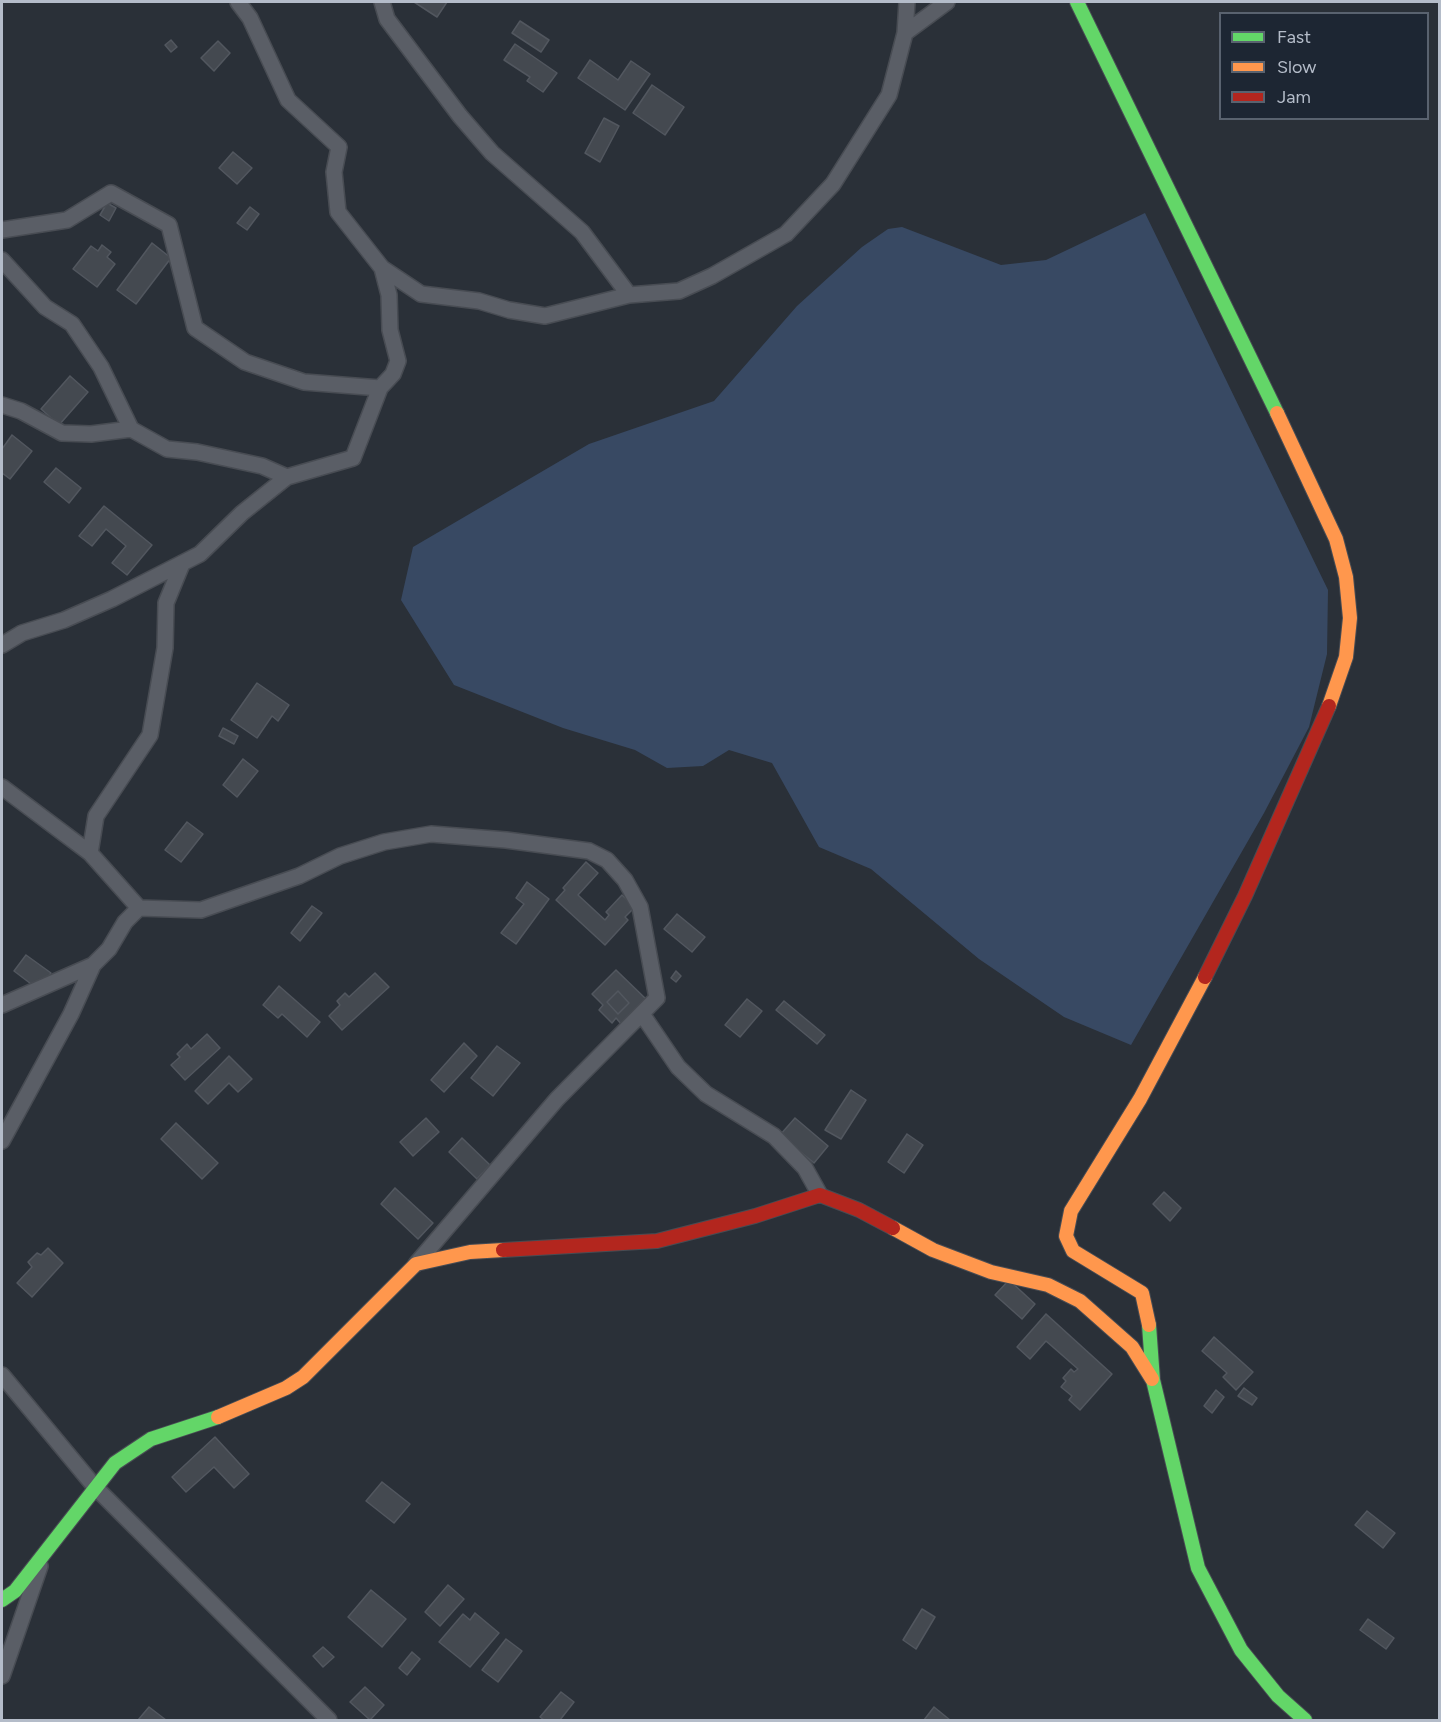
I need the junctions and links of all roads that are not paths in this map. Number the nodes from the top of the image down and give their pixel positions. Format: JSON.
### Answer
{"nodes":[{"id":1,"x":238,"y":2,"type":"edge"},
{"id":2,"x":382,"y":2,"type":"edge"},
{"id":3,"x":908,"y":2,"type":"edge"},
{"id":4,"x":947,"y":2,"type":"edge"},
{"id":5,"x":1077,"y":2,"type":"edge"},
{"id":6,"x":905,"y":33,"type":"junction"},
{"id":7,"x":2,"y":230,"type":"edge"},
{"id":8,"x":2,"y":260,"type":"edge"},
{"id":9,"x":382,"y":268,"type":"junction"},
{"id":10,"x":629,"y":295,"type":"junction"},
{"id":11,"x":380,"y":388,"type":"junction"},
{"id":12,"x":2,"y":405,"type":"edge"},
{"id":13,"x":131,"y":429,"type":"junction"},
{"id":14,"x":287,"y":477,"type":"junction"},
{"id":15,"x":182,"y":564,"type":"junction"},
{"id":16,"x":2,"y":645,"type":"edge"},
{"id":17,"x":2,"y":787,"type":"edge"},
{"id":18,"x":90,"y":854,"type":"junction"},
{"id":19,"x":139,"y":908,"type":"junction"},
{"id":20,"x":93,"y":965,"type":"junction"},
{"id":21,"x":2,"y":1005,"type":"edge"},
{"id":22,"x":642,"y":1014,"type":"junction"},
{"id":23,"x":2,"y":1141,"type":"edge"},
{"id":24,"x":820,"y":1196,"type":"junction"},
{"id":25,"x":416,"y":1263,"type":"junction"},
{"id":26,"x":2,"y":1375,"type":"edge"},
{"id":27,"x":1153,"y":1380,"type":"junction"},
{"id":28,"x":95,"y":1487,"type":"junction"},
{"id":29,"x":44,"y":1554,"type":"junction"},
{"id":30,"x":2,"y":1600,"type":"edge"},
{"id":31,"x":2,"y":1676,"type":"edge"},
{"id":32,"x":329,"y":1720,"type":"edge"},
{"id":33,"x":1305,"y":1720,"type":"edge"}],
"edges":[{"from":1,"to":9,"type":"street"},
{"from":2,"to":10,"type":"street"},
{"from":3,"to":6,"type":"street"},
{"from":4,"to":6,"type":"street"},
{"from":5,"to":27,"type":"street"},
{"from":6,"to":10,"type":"street"},
{"from":7,"to":11,"type":"street"},
{"from":8,"to":13,"type":"street"},
{"from":9,"to":10,"type":"street"},
{"from":9,"to":11,"type":"street"},
{"from":11,"to":14,"type":"street"},
{"from":12,"to":13,"type":"street"},
{"from":13,"to":14,"type":"street"},
{"from":14,"to":15,"type":"street"},
{"from":15,"to":16,"type":"street"},
{"from":15,"to":18,"type":"street"},
{"from":17,"to":18,"type":"street"},
{"from":18,"to":19,"type":"street"},
{"from":19,"to":20,"type":"street"},
{"from":19,"to":22,"type":"street"},
{"from":20,"to":21,"type":"street"},
{"from":20,"to":23,"type":"street"},
{"from":22,"to":24,"type":"street"},
{"from":22,"to":25,"type":"street"},
{"from":24,"to":25,"type":"street"},
{"from":24,"to":27,"type":"street"},
{"from":25,"to":28,"type":"street"},
{"from":26,"to":28,"type":"street"},
{"from":27,"to":33,"type":"street"},
{"from":28,"to":29,"type":"street"},
{"from":28,"to":32,"type":"street"},
{"from":29,"to":30,"type":"street"},
{"from":29,"to":31,"type":"street"}]}
